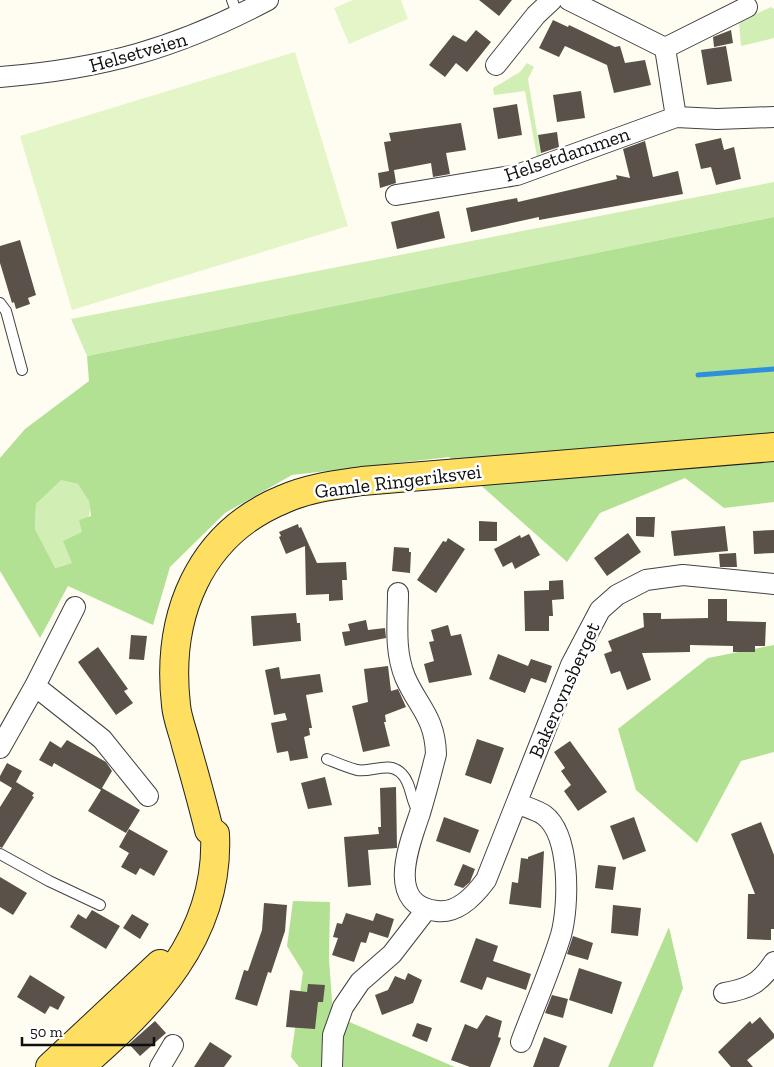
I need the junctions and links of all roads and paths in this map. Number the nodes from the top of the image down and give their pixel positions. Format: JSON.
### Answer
{"nodes":[{"id":1,"x":268,"y":0,"type":"edge"},
{"id":2,"x":552,"y":0,"type":"edge"},
{"id":3,"x":569,"y":0,"type":"edge"},
{"id":4,"x":747,"y":7,"type":"dead end"},
{"id":5,"x":235,"y":8,"type":"edge"},
{"id":6,"x":665,"y":48,"type":"junction"},
{"id":7,"x":496,"y":65,"type":"dead end"},
{"id":8,"x":0,"y":77,"type":"edge"},
{"id":9,"x":676,"y":117,"type":"junction"},
{"id":10,"x":774,"y":117,"type":"edge"},
{"id":11,"x":396,"y":195,"type":"dead end"},
{"id":12,"x":0,"y":303,"type":"edge"},
{"id":13,"x":22,"y":370,"type":"dead end"},
{"id":14,"x":774,"y":447,"type":"edge"},
{"id":15,"x":774,"y":584,"type":"edge"},
{"id":16,"x":398,"y":593,"type":"dead end"},
{"id":17,"x":74,"y":607,"type":"dead end"},
{"id":18,"x":35,"y":686,"type":"junction"},
{"id":19,"x":0,"y":748,"type":"edge"},
{"id":20,"x":327,"y":759,"type":"dead end"},
{"id":21,"x":148,"y":796,"type":"dead end"},
{"id":22,"x":516,"y":803,"type":"junction"},
{"id":23,"x":420,"y":814,"type":"junction"},
{"id":24,"x":209,"y":830,"type":"junction"},
{"id":25,"x":0,"y":854,"type":"edge"},
{"id":26,"x":100,"y":905,"type":"dead end"},
{"id":27,"x":426,"y":910,"type":"junction"},
{"id":28,"x":774,"y":962,"type":"edge"},
{"id":29,"x":724,"y":993,"type":"dead end"},
{"id":30,"x":521,"y":1042,"type":"dead end"},
{"id":31,"x":173,"y":1045,"type":"dead end"},
{"id":32,"x":50,"y":1067,"type":"edge"},
{"id":33,"x":80,"y":1067,"type":"edge"},
{"id":34,"x":160,"y":1067,"type":"edge"},
{"id":35,"x":332,"y":1067,"type":"edge"}],
"edges":[{"from":1,"to":5,"type":"street","name":"Helsetveien"},
{"from":2,"to":7,"type":"street"},
{"from":3,"to":6,"type":"street"},
{"from":4,"to":6,"type":"street"},
{"from":5,"to":8,"type":"street","name":"Helsetveien"},
{"from":6,"to":9,"type":"street"},
{"from":9,"to":10,"type":"street","name":"Helsetdammen"},
{"from":9,"to":11,"type":"street","name":"Helsetdammen"},
{"from":12,"to":13,"type":"lane"},
{"from":14,"to":24,"type":"main road","name":"Gamle Ringeriksvei"},
{"from":15,"to":22,"type":"street","name":"Bakerovnsberget"},
{"from":16,"to":23,"type":"street"},
{"from":17,"to":18,"type":"street"},
{"from":18,"to":19,"type":"street"},
{"from":18,"to":21,"type":"street"},
{"from":20,"to":23,"type":"lane"},
{"from":22,"to":27,"type":"street","name":"Bakerovnsberget"},
{"from":22,"to":30,"type":"street"},
{"from":23,"to":27,"type":"street"},
{"from":24,"to":32,"type":"main road","name":"Gamle Ringeriksvei"},
{"from":24,"to":33,"type":"main road","name":"Gamle Ringeriksvei"},
{"from":25,"to":26,"type":"lane"},
{"from":27,"to":35,"type":"street"},
{"from":28,"to":29,"type":"street"},
{"from":31,"to":34,"type":"street"}]}
